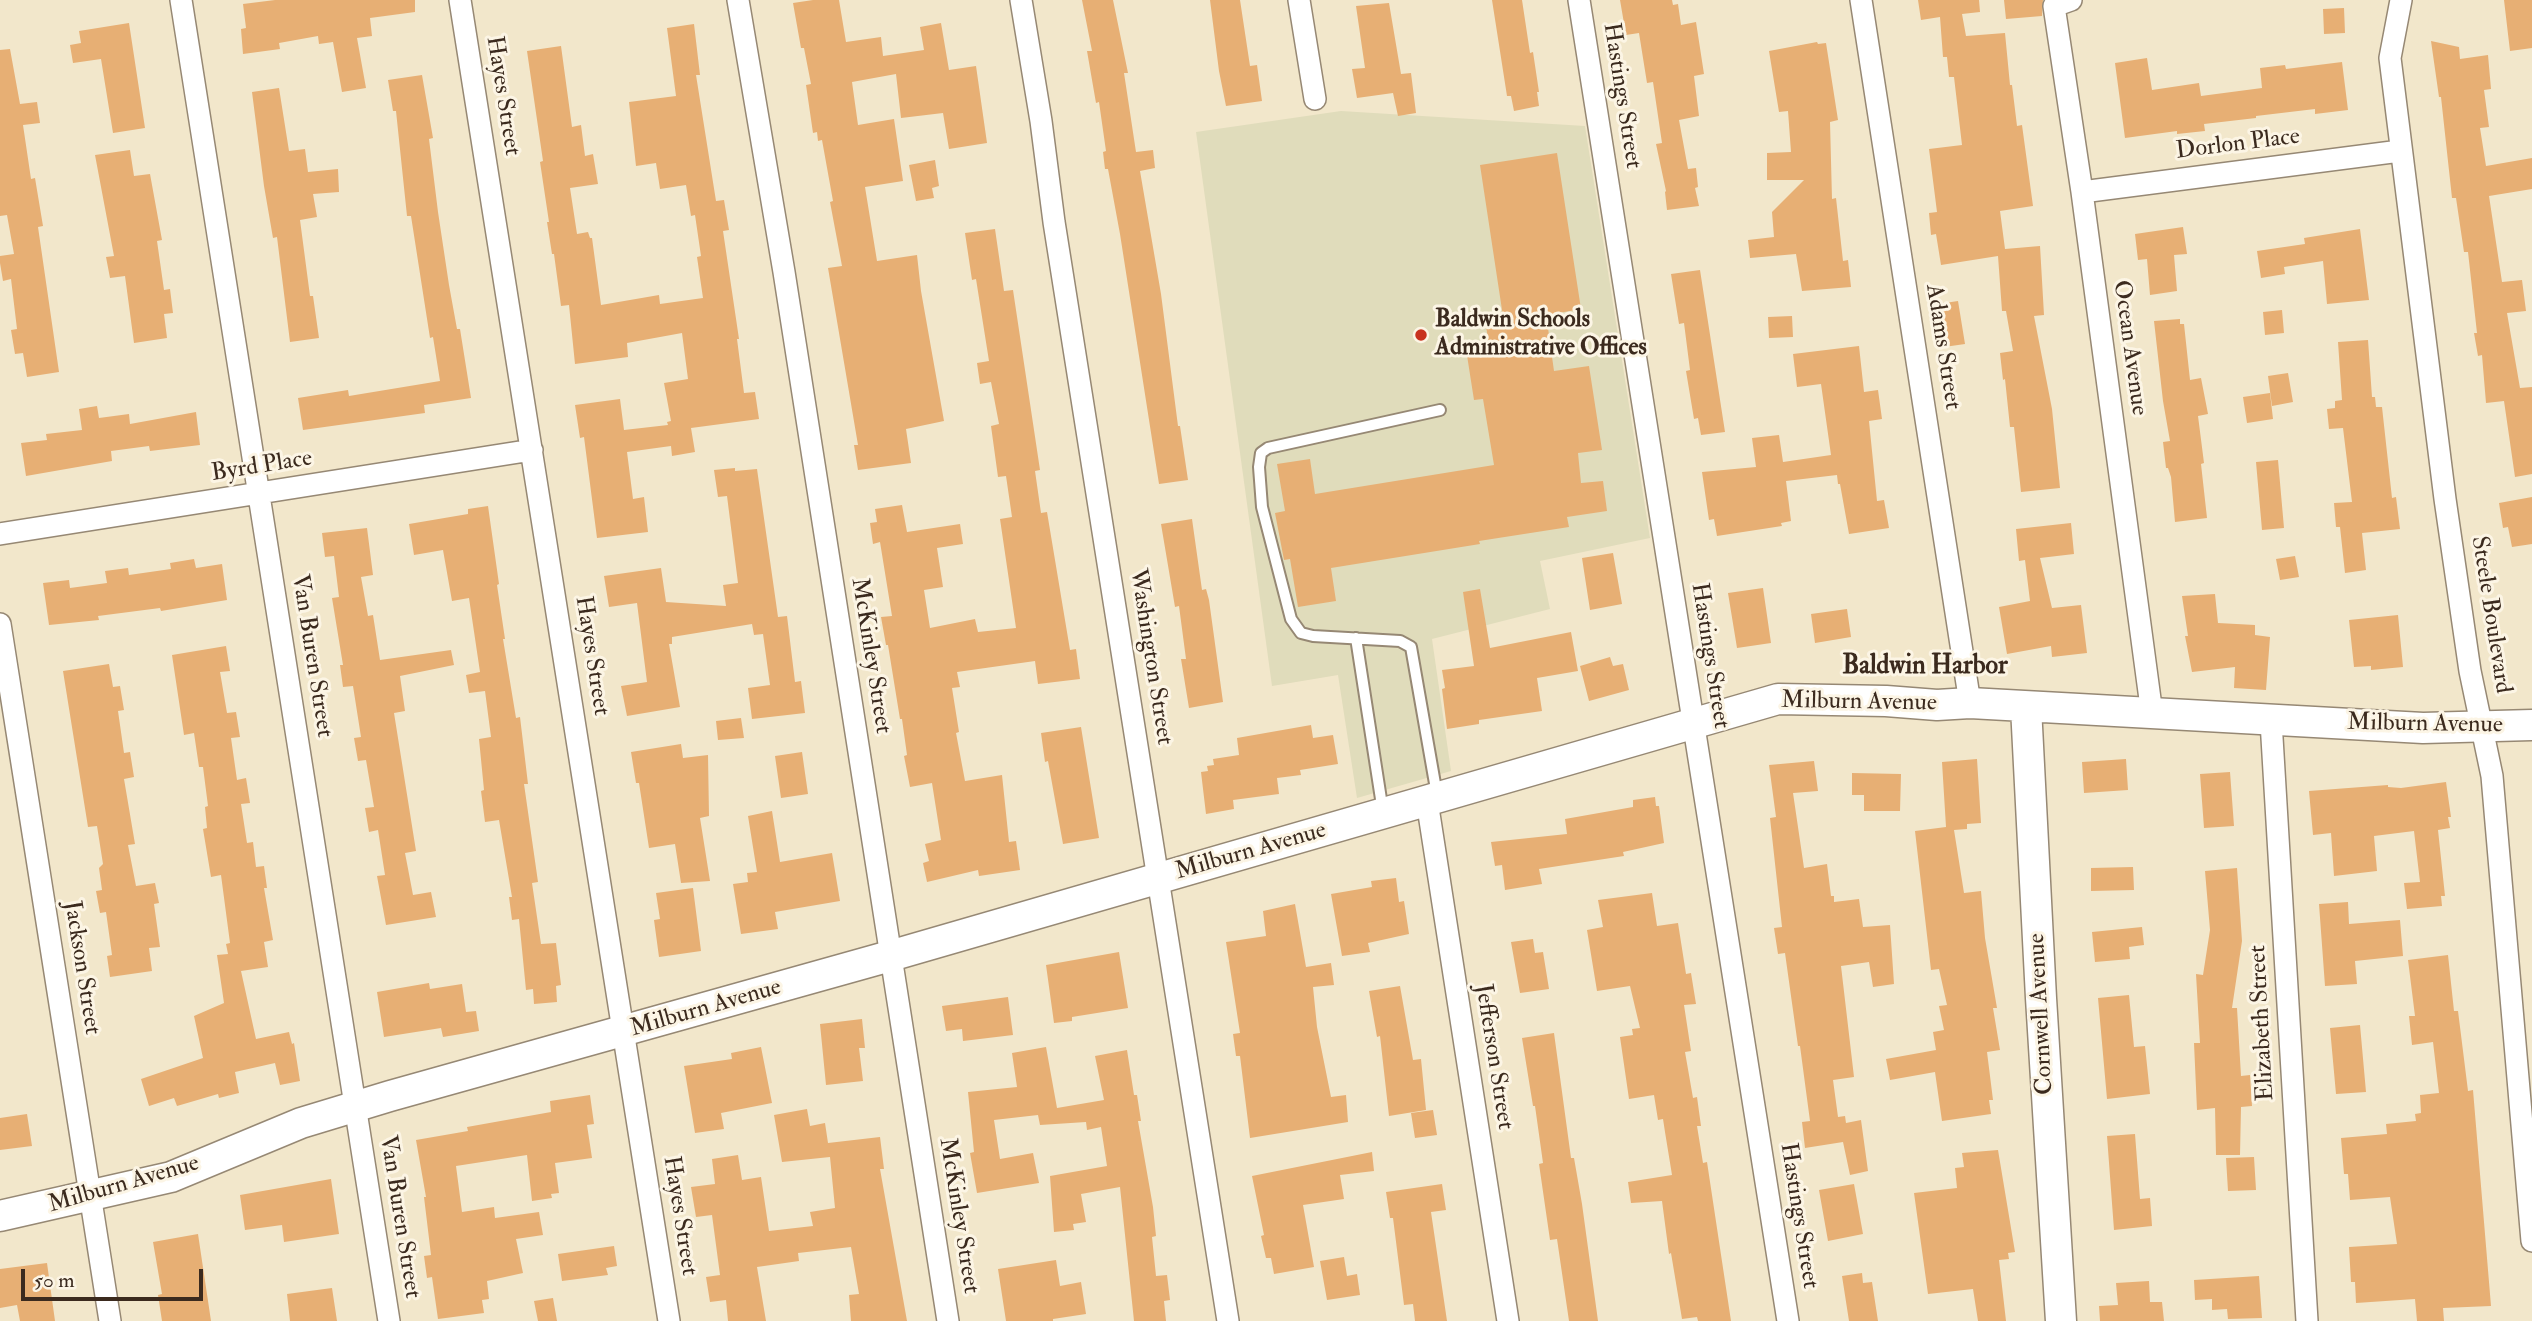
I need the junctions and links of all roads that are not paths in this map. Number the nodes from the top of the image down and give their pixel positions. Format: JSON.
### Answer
{"nodes":[{"id":1,"x":181,"y":0,"type":"edge"},
{"id":2,"x":460,"y":0,"type":"edge"},
{"id":3,"x":738,"y":0,"type":"edge"},
{"id":4,"x":1021,"y":0,"type":"edge"},
{"id":5,"x":1300,"y":0,"type":"edge"},
{"id":6,"x":1579,"y":0,"type":"edge"},
{"id":7,"x":1861,"y":0,"type":"edge"},
{"id":8,"x":2071,"y":0,"type":"edge"},
{"id":9,"x":2401,"y":0,"type":"edge"},
{"id":10,"x":1315,"y":99,"type":"dead end"},
{"id":11,"x":2400,"y":151,"type":"junction"},
{"id":12,"x":2082,"y":192,"type":"junction"},
{"id":13,"x":1440,"y":410,"type":"dead end"},
{"id":14,"x":532,"y":450,"type":"junction"},
{"id":15,"x":259,"y":494,"type":"junction"},
{"id":16,"x":0,"y":534,"type":"edge"},
{"id":17,"x":0,"y":624,"type":"edge"},
{"id":18,"x":1356,"y":638,"type":"junction"},
{"id":19,"x":1970,"y":703,"type":"junction"},
{"id":20,"x":2026,"y":707,"type":"junction"},
{"id":21,"x":2152,"y":714,"type":"junction"},
{"id":22,"x":2271,"y":721,"type":"junction"},
{"id":23,"x":1693,"y":722,"type":"junction"},
{"id":24,"x":2532,"y":725,"type":"edge"},
{"id":25,"x":2481,"y":726,"type":"junction"},
{"id":26,"x":1432,"y":800,"type":"junction"},
{"id":27,"x":1383,"y":814,"type":"junction"},
{"id":28,"x":1158,"y":879,"type":"junction"},
{"id":29,"x":890,"y":956,"type":"junction"},
{"id":30,"x":624,"y":1032,"type":"junction"},
{"id":31,"x":356,"y":1108,"type":"junction"},
{"id":32,"x":90,"y":1197,"type":"junction"},
{"id":33,"x":0,"y":1216,"type":"edge"},
{"id":34,"x":2532,"y":1241,"type":"edge"},
{"id":35,"x":110,"y":1321,"type":"edge"},
{"id":36,"x":389,"y":1321,"type":"edge"},
{"id":37,"x":669,"y":1321,"type":"edge"},
{"id":38,"x":948,"y":1321,"type":"edge"},
{"id":39,"x":1228,"y":1321,"type":"edge"},
{"id":40,"x":1508,"y":1321,"type":"edge"},
{"id":41,"x":1788,"y":1321,"type":"edge"},
{"id":42,"x":2061,"y":1321,"type":"edge"},
{"id":43,"x":2307,"y":1321,"type":"edge"}],
"edges":[{"from":1,"to":15,"type":"street","name":"Van Buren Street"},
{"from":2,"to":14,"type":"street","name":"Hayes Street"},
{"from":3,"to":29,"type":"street","name":"McKinley Street"},
{"from":4,"to":28,"type":"street","name":"Washington Street"},
{"from":5,"to":10,"type":"street"},
{"from":6,"to":23,"type":"street","name":"Hastings Street"},
{"from":7,"to":19,"type":"street","name":"Adams Street"},
{"from":8,"to":12,"type":"street","name":"Ocean Avenue"},
{"from":9,"to":11,"type":"street","name":"Steele Boulevard"},
{"from":11,"to":12,"type":"street","name":"Dorlon Place"},
{"from":11,"to":25,"type":"street","name":"Steele Boulevard"},
{"from":12,"to":21,"type":"street","name":"Ocean Avenue"},
{"from":13,"to":18,"type":"lane"},
{"from":14,"to":15,"type":"street","name":"Byrd Place"},
{"from":14,"to":30,"type":"street","name":"Hayes Street"},
{"from":15,"to":16,"type":"street","name":"Byrd Place"},
{"from":15,"to":31,"type":"street","name":"Van Buren Street"},
{"from":17,"to":32,"type":"street","name":"Jackson Street"},
{"from":18,"to":26,"type":"lane"},
{"from":18,"to":27,"type":"lane"},
{"from":19,"to":20,"type":"main road","name":"Milburn Avenue"},
{"from":19,"to":23,"type":"main road","name":"Milburn Avenue"},
{"from":20,"to":21,"type":"main road","name":"Milburn Avenue"},
{"from":20,"to":42,"type":"main road","name":"Cornwell Avenue"},
{"from":21,"to":22,"type":"main road","name":"Milburn Avenue"},
{"from":22,"to":25,"type":"main road","name":"Milburn Avenue"},
{"from":22,"to":43,"type":"street","name":"Elizabeth Street"},
{"from":23,"to":26,"type":"main road","name":"Milburn Avenue"},
{"from":23,"to":41,"type":"street","name":"Hastings Street"},
{"from":24,"to":25,"type":"main road","name":"Milburn Avenue"},
{"from":25,"to":34,"type":"street","name":"Steele Boulevard"},
{"from":26,"to":27,"type":"main road","name":"Milburn Avenue"},
{"from":26,"to":40,"type":"street","name":"Jefferson Street"},
{"from":27,"to":28,"type":"main road","name":"Milburn Avenue"},
{"from":28,"to":29,"type":"main road","name":"Milburn Avenue"},
{"from":28,"to":39,"type":"street","name":"Washington Street"},
{"from":29,"to":30,"type":"main road","name":"Milburn Avenue"},
{"from":29,"to":38,"type":"street","name":"McKinley Street"},
{"from":30,"to":31,"type":"main road","name":"Milburn Avenue"},
{"from":30,"to":37,"type":"street","name":"Hayes Street"},
{"from":31,"to":32,"type":"main road","name":"Milburn Avenue"},
{"from":31,"to":36,"type":"street","name":"Van Buren Street"},
{"from":32,"to":33,"type":"main road","name":"Milburn Avenue"},
{"from":32,"to":35,"type":"street","name":"Jackson Street"}]}
